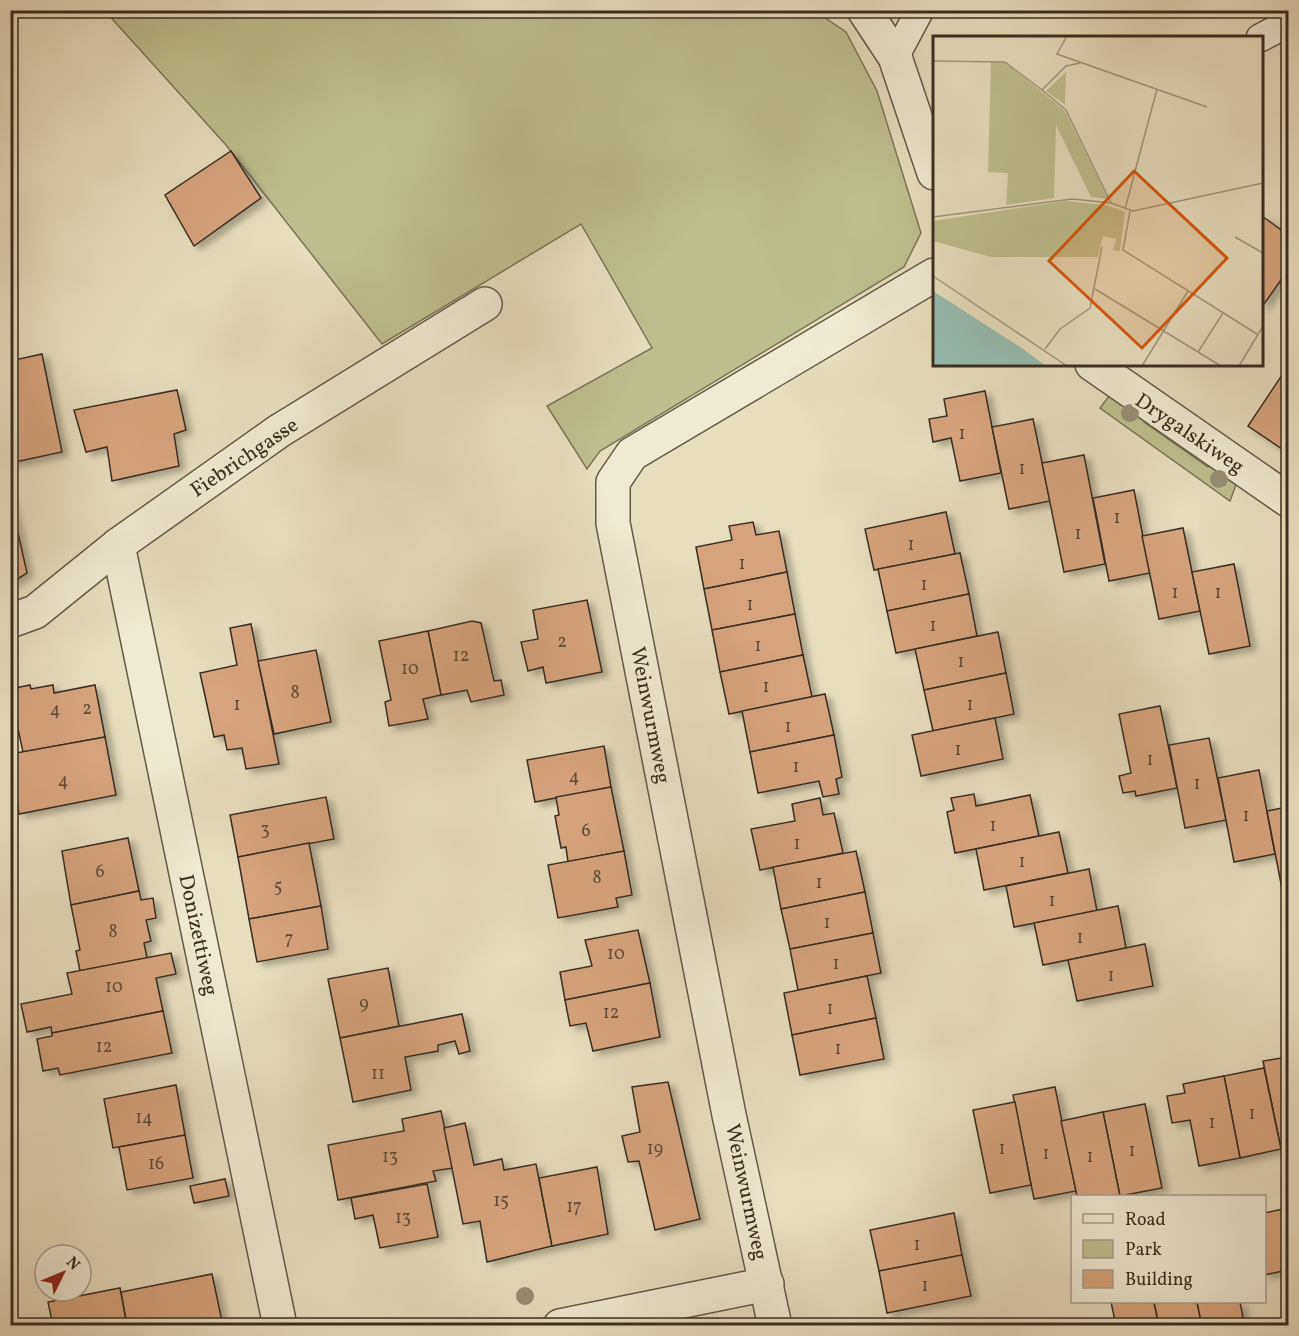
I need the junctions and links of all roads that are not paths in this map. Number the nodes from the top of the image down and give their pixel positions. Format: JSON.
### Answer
{"nodes":[{"id":1,"x":864,"y":10,"type":"edge"},
{"id":2,"x":920,"y":10,"type":"edge"},
{"id":3,"x":1288,"y":23,"type":"edge"},
{"id":4,"x":1263,"y":36,"type":"edge"},
{"id":5,"x":895,"y":57,"type":"junction"},
{"id":6,"x":933,"y":170,"type":"edge"},
{"id":7,"x":933,"y":276,"type":"edge"},
{"id":8,"x":485,"y":304,"type":"dead end"},
{"id":9,"x":1095,"y":366,"type":"edge"},
{"id":10,"x":1288,"y":500,"type":"edge"},
{"id":11,"x":118,"y":545,"type":"junction"},
{"id":12,"x":10,"y":621,"type":"edge"},
{"id":13,"x":767,"y":1284,"type":"junction"},
{"id":14,"x":280,"y":1326,"type":"edge"},
{"id":15,"x":560,"y":1326,"type":"edge"},
{"id":16,"x":775,"y":1326,"type":"edge"}],
"edges":[{"from":1,"to":5,"type":"street"},
{"from":2,"to":5,"type":"lane"},
{"from":3,"to":4,"type":"lane"},
{"from":5,"to":6,"type":"street"},
{"from":7,"to":13,"type":"street","name":"Weinwurmweg"},
{"from":8,"to":11,"type":"street","name":"Fiebrichgasse"},
{"from":9,"to":10,"type":"street","name":"Drygalskiweg"},
{"from":11,"to":12,"type":"street","name":"Fiebrichgasse"},
{"from":11,"to":14,"type":"street","name":"Donizettiweg"},
{"from":13,"to":15,"type":"street"},
{"from":13,"to":16,"type":"street","name":"Weinwurmweg"}]}
